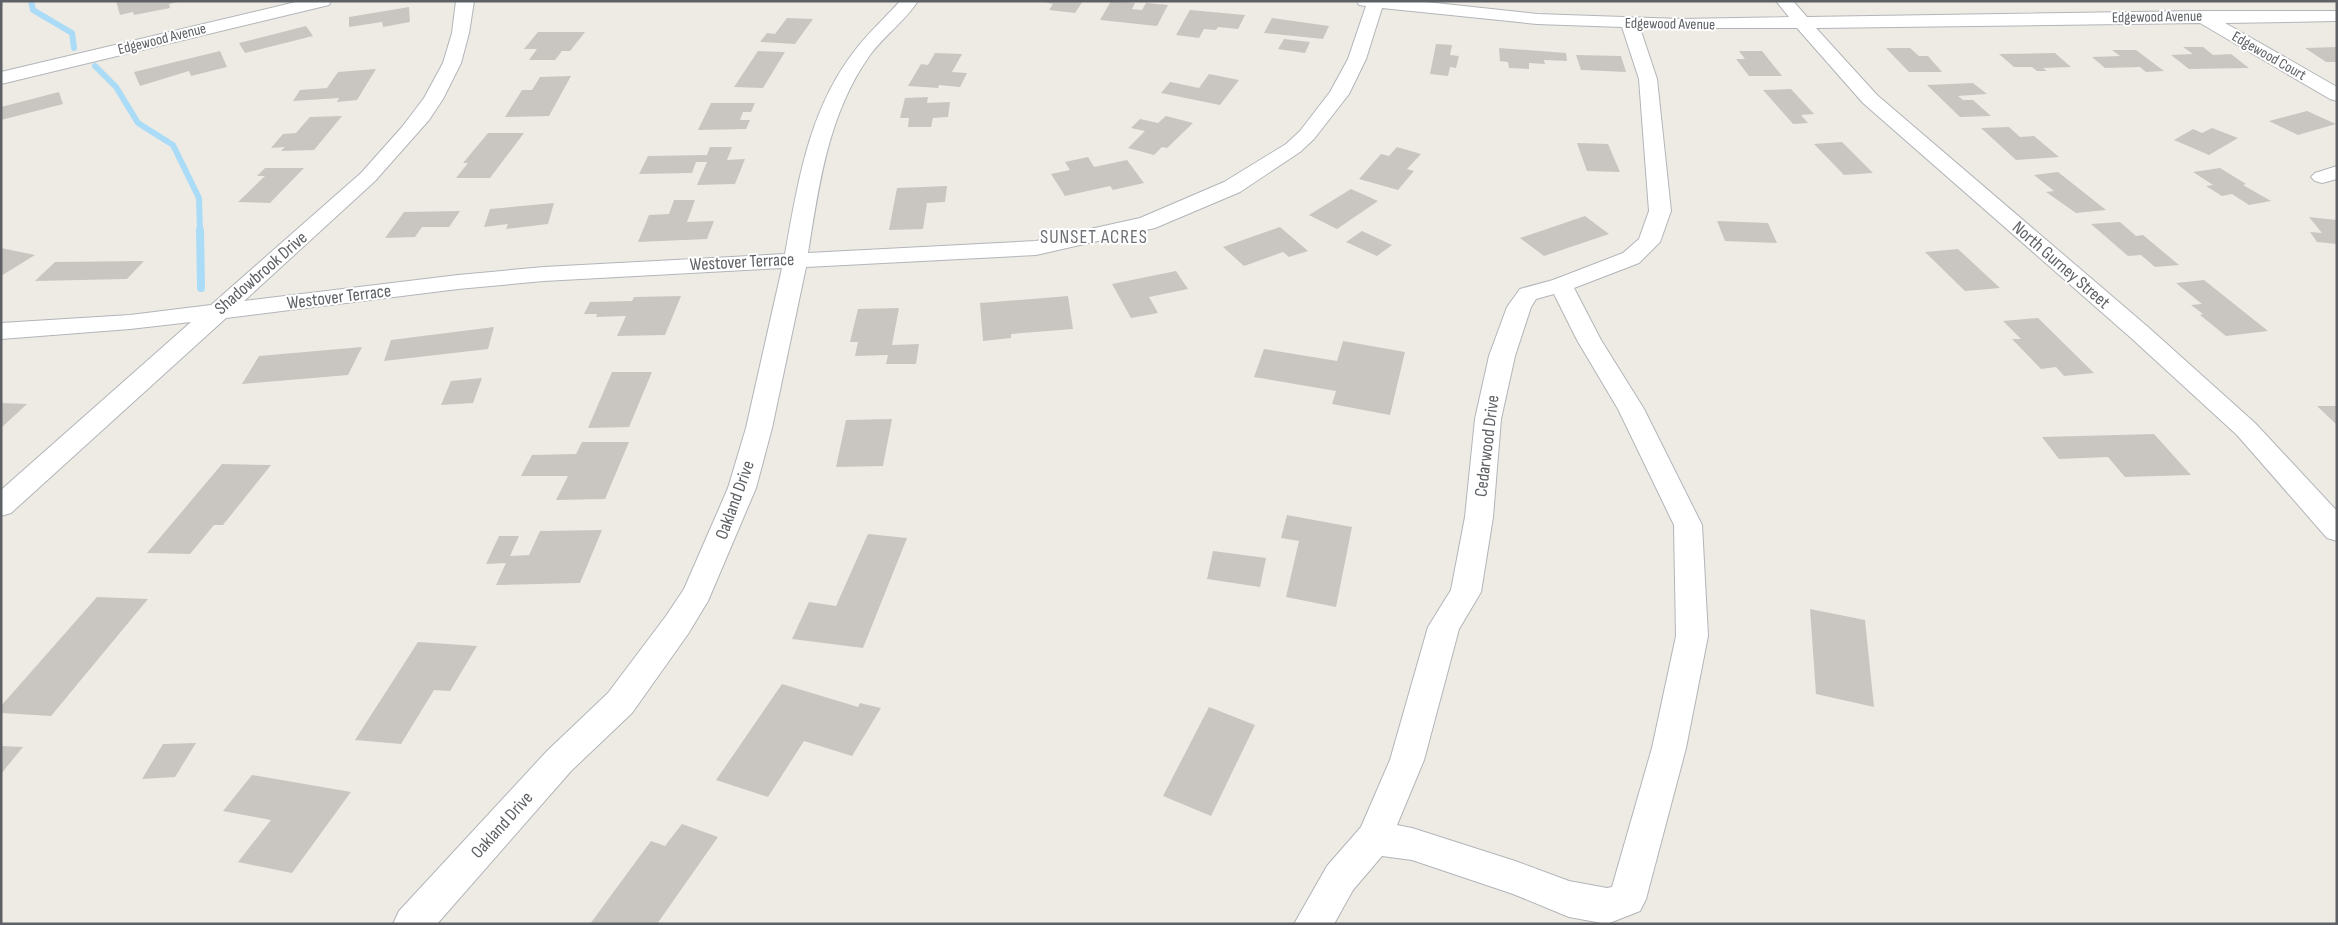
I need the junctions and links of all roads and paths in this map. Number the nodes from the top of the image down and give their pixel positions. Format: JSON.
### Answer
{"nodes":[{"id":1,"x":323,"y":1,"type":"edge"},
{"id":2,"x":465,"y":1,"type":"edge"},
{"id":3,"x":910,"y":1,"type":"edge"},
{"id":4,"x":1784,"y":1,"type":"edge"},
{"id":5,"x":1957,"y":1,"type":"edge"},
{"id":6,"x":1372,"y":2,"type":"edge"},
{"id":7,"x":2201,"y":16,"type":"junction"},
{"id":8,"x":2337,"y":16,"type":"edge"},
{"id":9,"x":1976,"y":21,"type":"junction"},
{"id":10,"x":1629,"y":23,"type":"junction"},
{"id":11,"x":1802,"y":24,"type":"junction"},
{"id":12,"x":1,"y":78,"type":"edge"},
{"id":13,"x":2337,"y":95,"type":"edge"},
{"id":14,"x":796,"y":259,"type":"junction"},
{"id":15,"x":1561,"y":285,"type":"junction"},
{"id":16,"x":216,"y":312,"type":"junction"},
{"id":17,"x":1,"y":331,"type":"edge"},
{"id":18,"x":1,"y":506,"type":"edge"},
{"id":19,"x":2337,"y":530,"type":"edge"},
{"id":20,"x":1374,"y":838,"type":"junction"},
{"id":21,"x":412,"y":924,"type":"edge"},
{"id":22,"x":1312,"y":924,"type":"edge"}],
"edges":[{"from":1,"to":12,"type":"street","name":"Edgewood Avenue"},
{"from":2,"to":16,"type":"street","name":"Shadowbrook Drive"},
{"from":3,"to":14,"type":"street","name":"Oakland Drive"},
{"from":4,"to":11,"type":"street","name":"North Gurney Street"},
{"from":5,"to":9,"type":"street"},
{"from":6,"to":10,"type":"street","name":"Edgewood Avenue"},
{"from":6,"to":14,"type":"street","name":"Westover Terrace"},
{"from":7,"to":8,"type":"street","name":"Edgewood Avenue"},
{"from":7,"to":9,"type":"street","name":"Edgewood Avenue"},
{"from":7,"to":13,"type":"street","name":"Edgewood Court"},
{"from":9,"to":11,"type":"street","name":"Edgewood Avenue"},
{"from":10,"to":11,"type":"street","name":"Edgewood Avenue"},
{"from":10,"to":15,"type":"street","name":"Cedarwood Drive"},
{"from":11,"to":19,"type":"street","name":"North Gurney Street"},
{"from":14,"to":16,"type":"street","name":"Westover Terrace"},
{"from":14,"to":21,"type":"street","name":"Oakland Drive"},
{"from":15,"to":20,"type":"street","name":"Cedarwood Drive"},
{"from":15,"to":20,"type":"street"},
{"from":16,"to":17,"type":"street","name":"Westover Terrace"},
{"from":16,"to":18,"type":"street","name":"Shadowbrook Drive"},
{"from":20,"to":22,"type":"street","name":"Cedarwood Drive"}]}
